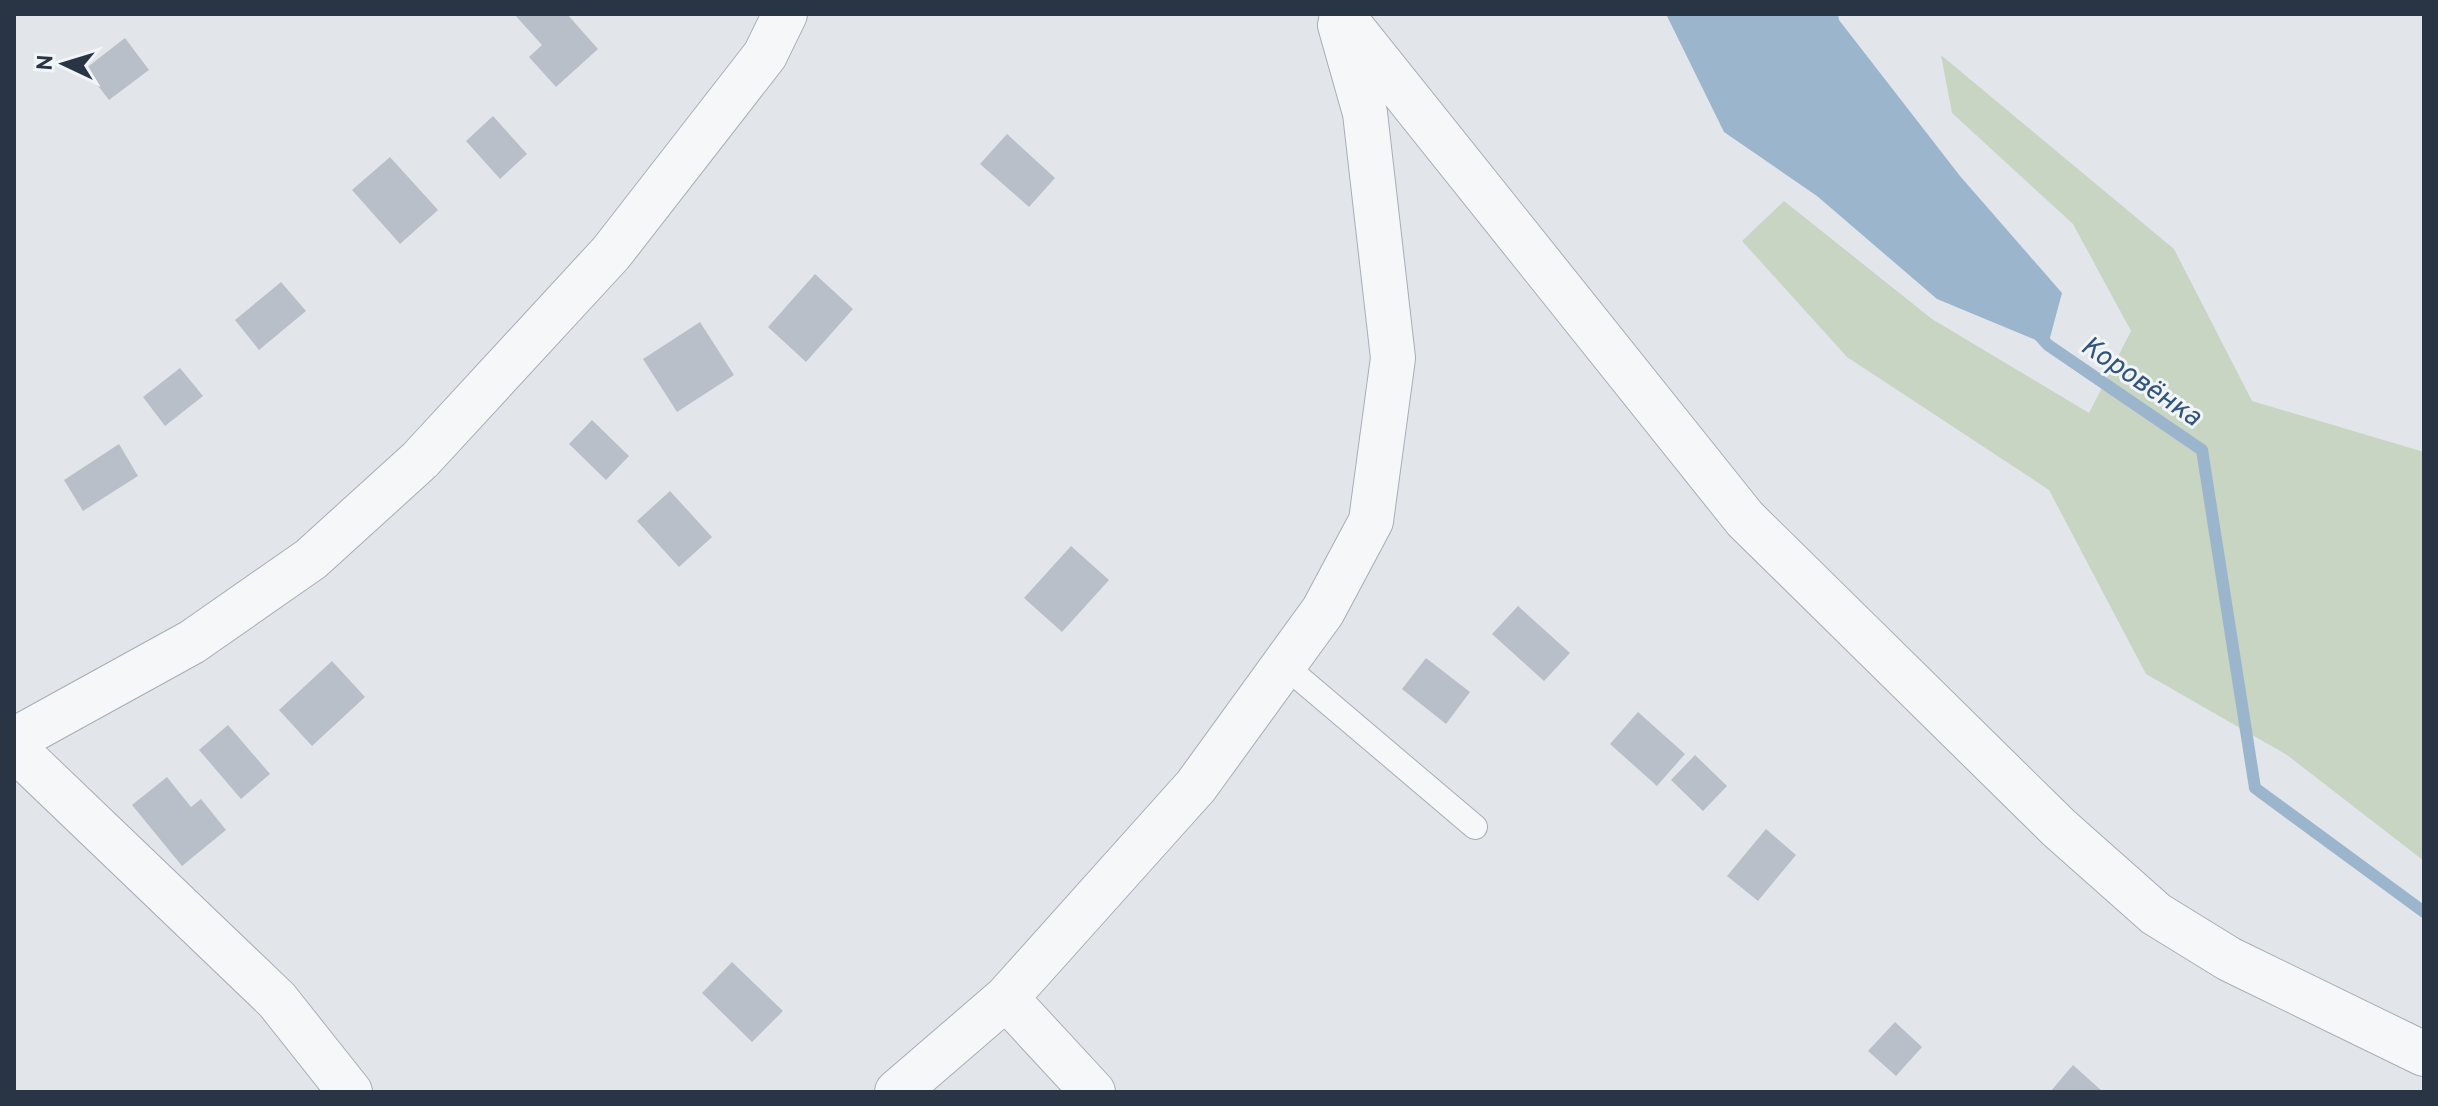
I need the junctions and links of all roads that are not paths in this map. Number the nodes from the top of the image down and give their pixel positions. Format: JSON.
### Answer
{"nodes":[{"id":1,"x":785,"y":14,"type":"edge"},
{"id":2,"x":1339,"y":14,"type":"edge"},
{"id":3,"x":1284,"y":665,"type":"junction"},
{"id":4,"x":14,"y":740,"type":"edge"},
{"id":5,"x":14,"y":748,"type":"edge"},
{"id":6,"x":1475,"y":827,"type":"dead end"},
{"id":7,"x":1006,"y":998,"type":"junction"},
{"id":8,"x":2424,"y":1054,"type":"edge"},
{"id":9,"x":350,"y":1092,"type":"edge"},
{"id":10,"x":897,"y":1092,"type":"edge"},
{"id":11,"x":1093,"y":1092,"type":"edge"}],
"edges":[{"from":1,"to":4,"type":"street"},
{"from":2,"to":3,"type":"street"},
{"from":2,"to":8,"type":"street"},
{"from":3,"to":6,"type":"lane"},
{"from":3,"to":7,"type":"street"},
{"from":5,"to":9,"type":"street"},
{"from":7,"to":10,"type":"street"},
{"from":7,"to":11,"type":"street"}]}
